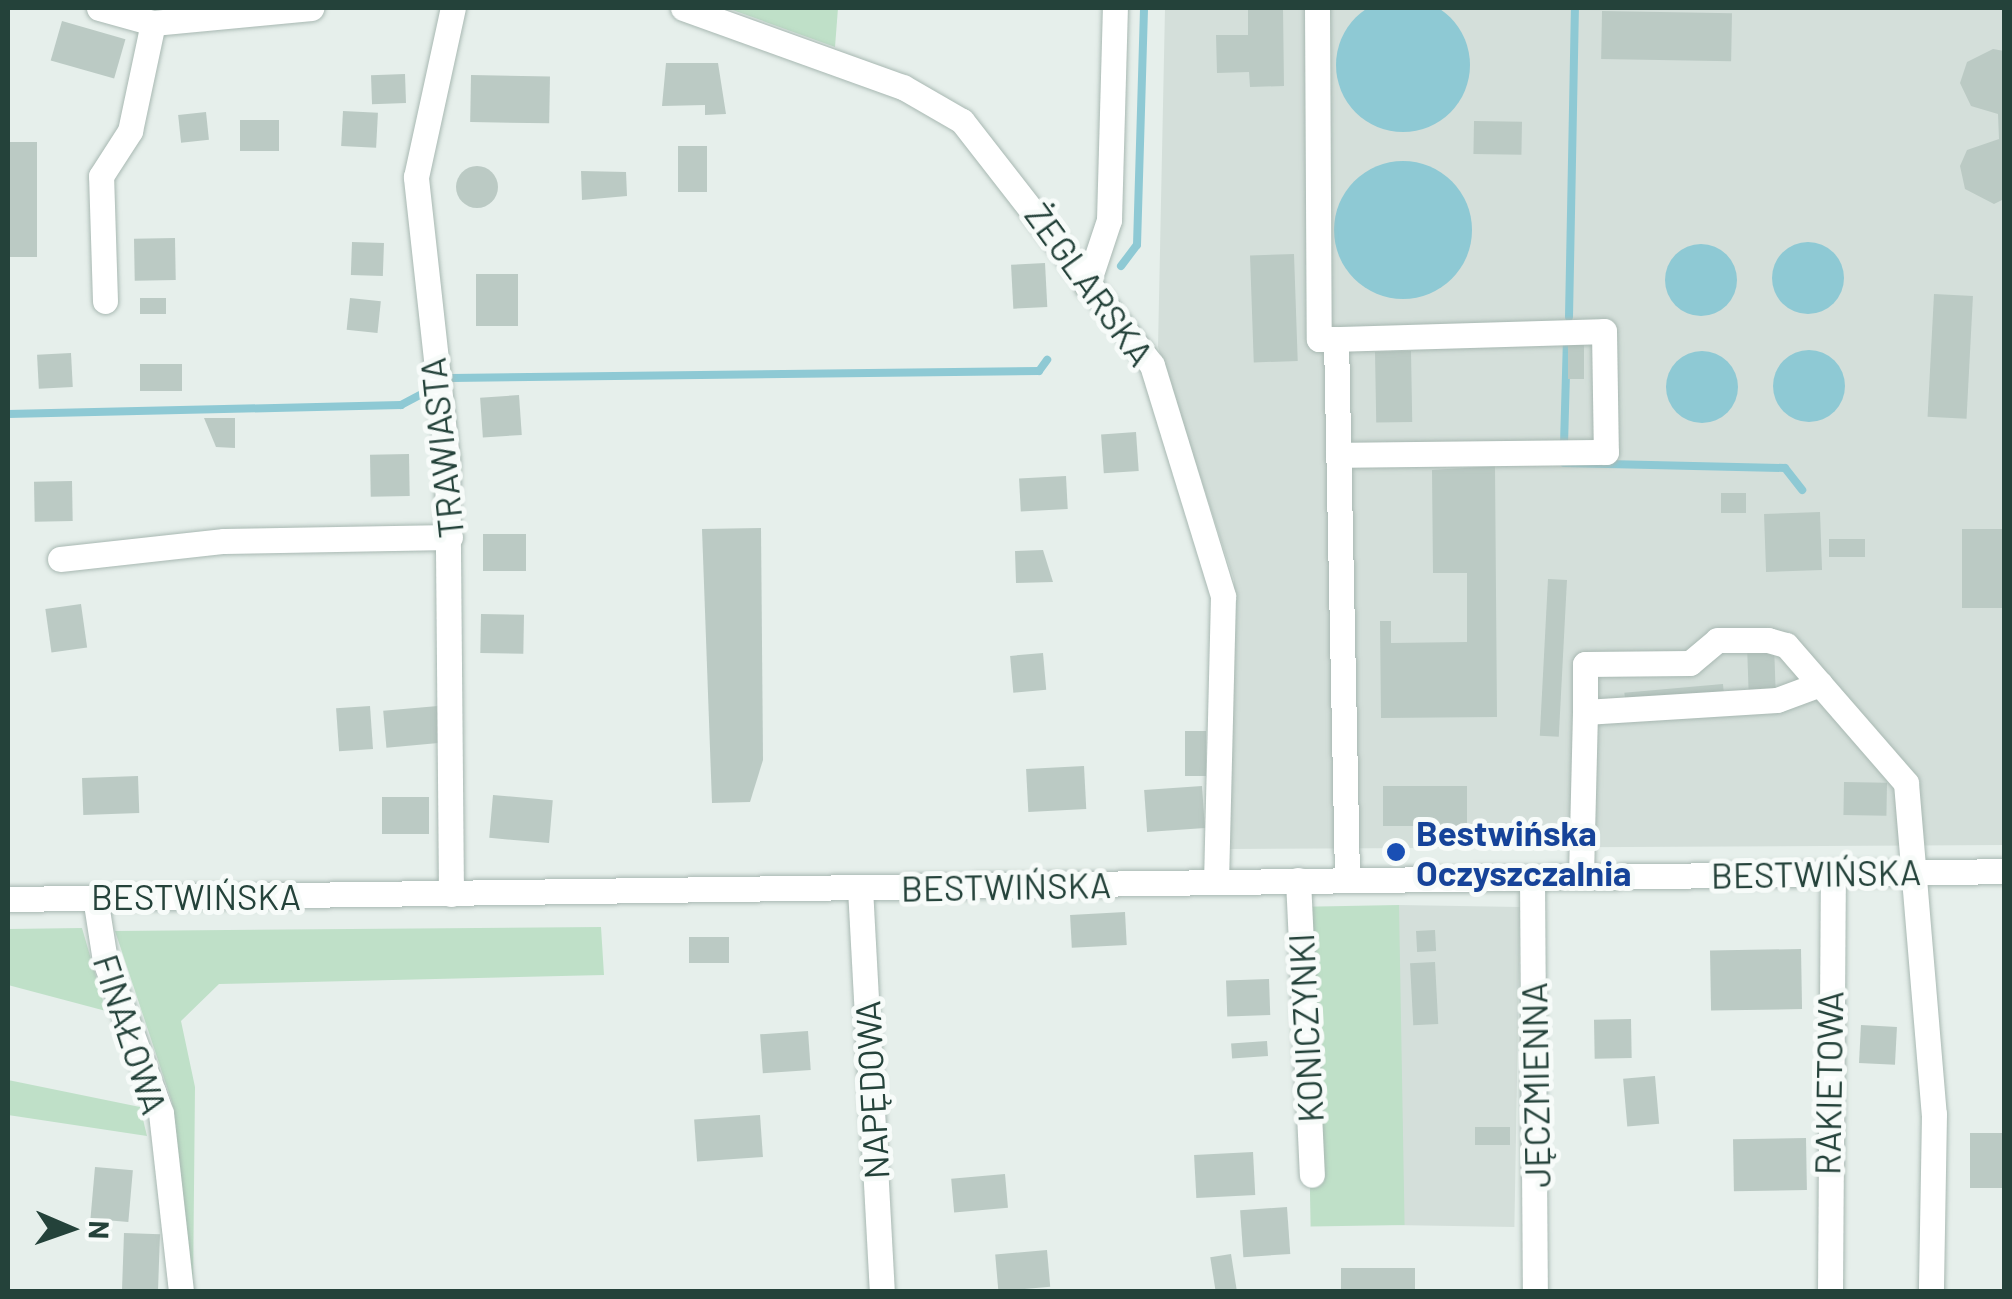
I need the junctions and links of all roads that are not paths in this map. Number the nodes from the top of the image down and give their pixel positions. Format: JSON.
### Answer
{"nodes":[{"id":1,"x":100,"y":8,"type":"edge"},
{"id":2,"x":312,"y":8,"type":"edge"},
{"id":3,"x":453,"y":8,"type":"edge"},
{"id":4,"x":682,"y":8,"type":"edge"},
{"id":5,"x":1115,"y":8,"type":"edge"},
{"id":6,"x":1316,"y":8,"type":"edge"},
{"id":7,"x":153,"y":23,"type":"junction"},
{"id":8,"x":1087,"y":286,"type":"junction"},
{"id":9,"x":104,"y":301,"type":"dead end"},
{"id":10,"x":1336,"y":339,"type":"junction"},
{"id":11,"x":1338,"y":455,"type":"junction"},
{"id":12,"x":450,"y":538,"type":"junction"},
{"id":13,"x":60,"y":559,"type":"dead end"},
{"id":14,"x":1820,"y":684,"type":"junction"},
{"id":15,"x":1585,"y":712,"type":"junction"},
{"id":16,"x":2004,"y":871,"type":"edge"},
{"id":17,"x":1917,"y":872,"type":"junction"},
{"id":18,"x":1833,"y":874,"type":"junction"},
{"id":19,"x":1581,"y":876,"type":"junction"},
{"id":20,"x":1532,"y":878,"type":"junction"},
{"id":21,"x":1347,"y":879,"type":"junction"},
{"id":22,"x":1298,"y":880,"type":"junction"},
{"id":23,"x":1216,"y":882,"type":"junction"},
{"id":24,"x":860,"y":888,"type":"junction"},
{"id":25,"x":451,"y":894,"type":"junction"},
{"id":26,"x":95,"y":897,"type":"junction"},
{"id":27,"x":8,"y":898,"type":"edge"},
{"id":28,"x":1312,"y":1175,"type":"dead end"},
{"id":29,"x":180,"y":1292,"type":"edge"},
{"id":30,"x":882,"y":1292,"type":"edge"},
{"id":31,"x":1536,"y":1292,"type":"edge"},
{"id":32,"x":1830,"y":1292,"type":"edge"},
{"id":33,"x":1931,"y":1292,"type":"edge"}],
"edges":[{"from":1,"to":7,"type":"street"},
{"from":2,"to":7,"type":"street"},
{"from":3,"to":12,"type":"street","name":"TRAWIASTA"},
{"from":4,"to":8,"type":"street","name":"ŻEGLARSKA"},
{"from":5,"to":8,"type":"street"},
{"from":6,"to":10,"type":"street"},
{"from":7,"to":9,"type":"street"},
{"from":8,"to":23,"type":"street","name":"ŻEGLARSKA"},
{"from":10,"to":11,"type":"street"},
{"from":10,"to":11,"type":"street"},
{"from":11,"to":21,"type":"street"},
{"from":12,"to":13,"type":"street"},
{"from":12,"to":25,"type":"street","name":"TRAWIASTA"},
{"from":14,"to":15,"type":"street"},
{"from":14,"to":15,"type":"street"},
{"from":14,"to":17,"type":"street"},
{"from":15,"to":19,"type":"street"},
{"from":16,"to":17,"type":"street","name":"BESTWIŃSKA"},
{"from":17,"to":18,"type":"street","name":"BESTWIŃSKA"},
{"from":17,"to":33,"type":"street"},
{"from":18,"to":19,"type":"street","name":"BESTWIŃSKA"},
{"from":18,"to":32,"type":"street","name":"RAKIETOWA"},
{"from":19,"to":20,"type":"street","name":"BESTWIŃSKA"},
{"from":20,"to":21,"type":"street","name":"BESTWIŃSKA"},
{"from":20,"to":31,"type":"street","name":"JĘCZMIENNA"},
{"from":21,"to":22,"type":"street","name":"BESTWIŃSKA"},
{"from":22,"to":23,"type":"street","name":"BESTWIŃSKA"},
{"from":22,"to":28,"type":"street","name":"KONICZYNKI"},
{"from":23,"to":24,"type":"street","name":"BESTWIŃSKA"},
{"from":24,"to":25,"type":"street","name":"BESTWIŃSKA"},
{"from":24,"to":30,"type":"street","name":"NAPĘDOWA"},
{"from":25,"to":26,"type":"street","name":"BESTWIŃSKA"},
{"from":26,"to":27,"type":"street","name":"BESTWIŃSKA"},
{"from":26,"to":29,"type":"street","name":"FINAŁOWA"}]}
